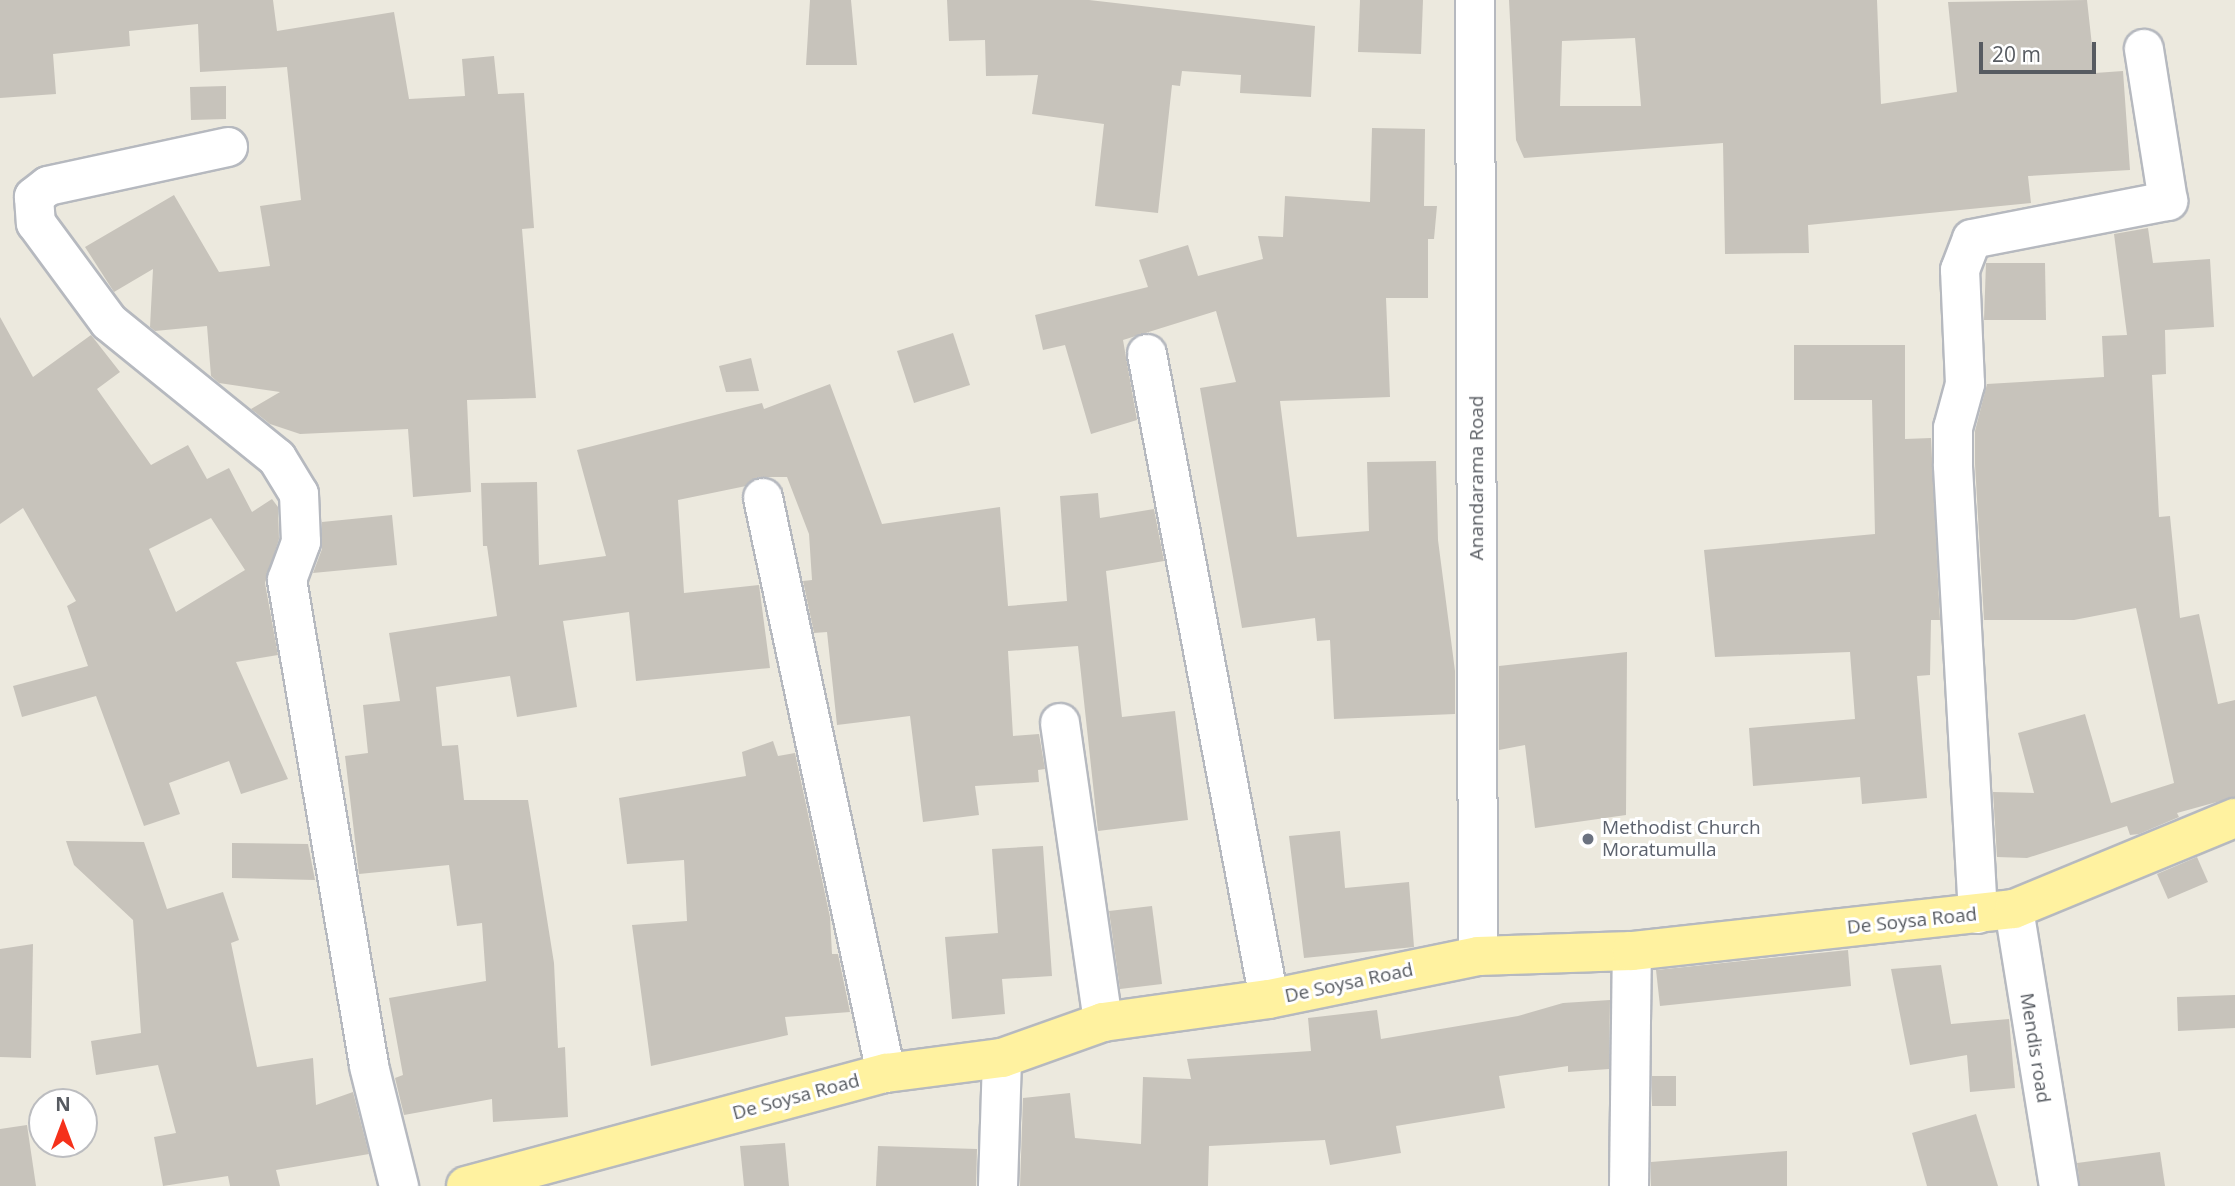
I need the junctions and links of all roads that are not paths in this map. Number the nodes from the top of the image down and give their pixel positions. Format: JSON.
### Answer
{"nodes":[{"id":1,"x":1475,"y":0,"type":"edge"},
{"id":2,"x":2144,"y":49,"type":"dead end"},
{"id":3,"x":228,"y":147,"type":"dead end"},
{"id":4,"x":1147,"y":354,"type":"dead end"},
{"id":5,"x":763,"y":498,"type":"dead end"},
{"id":6,"x":1060,"y":723,"type":"dead end"},
{"id":7,"x":2235,"y":818,"type":"edge"},
{"id":8,"x":1996,"y":912,"type":"junction"},
{"id":9,"x":1632,"y":951,"type":"junction"},
{"id":10,"x":1478,"y":956,"type":"junction"},
{"id":11,"x":1269,"y":999,"type":"junction"},
{"id":12,"x":1103,"y":1022,"type":"junction"},
{"id":13,"x":1002,"y":1058,"type":"junction"},
{"id":14,"x":886,"y":1073,"type":"junction"},
{"id":15,"x":399,"y":1186,"type":"edge"},
{"id":16,"x":466,"y":1186,"type":"edge"},
{"id":17,"x":998,"y":1186,"type":"edge"},
{"id":18,"x":1629,"y":1186,"type":"edge"},
{"id":19,"x":2059,"y":1186,"type":"edge"}],
"edges":[{"from":1,"to":10,"type":"street","name":"Anandarama Road"},
{"from":2,"to":8,"type":"street","name":"Mendis road"},
{"from":3,"to":15,"type":"street"},
{"from":4,"to":11,"type":"street"},
{"from":5,"to":14,"type":"street"},
{"from":6,"to":12,"type":"street"},
{"from":7,"to":8,"type":"main road","name":"De Soysa Road"},
{"from":8,"to":9,"type":"main road","name":"De Soysa Road"},
{"from":8,"to":19,"type":"street","name":"Mendis road"},
{"from":9,"to":10,"type":"main road","name":"De Soysa Road"},
{"from":9,"to":18,"type":"street"},
{"from":10,"to":11,"type":"main road","name":"De Soysa Road"},
{"from":11,"to":12,"type":"main road","name":"De Soysa Road"},
{"from":12,"to":13,"type":"main road","name":"De Soysa Road"},
{"from":13,"to":14,"type":"main road","name":"De Soysa Road"},
{"from":13,"to":17,"type":"street"},
{"from":14,"to":16,"type":"main road","name":"De Soysa Road"}]}
